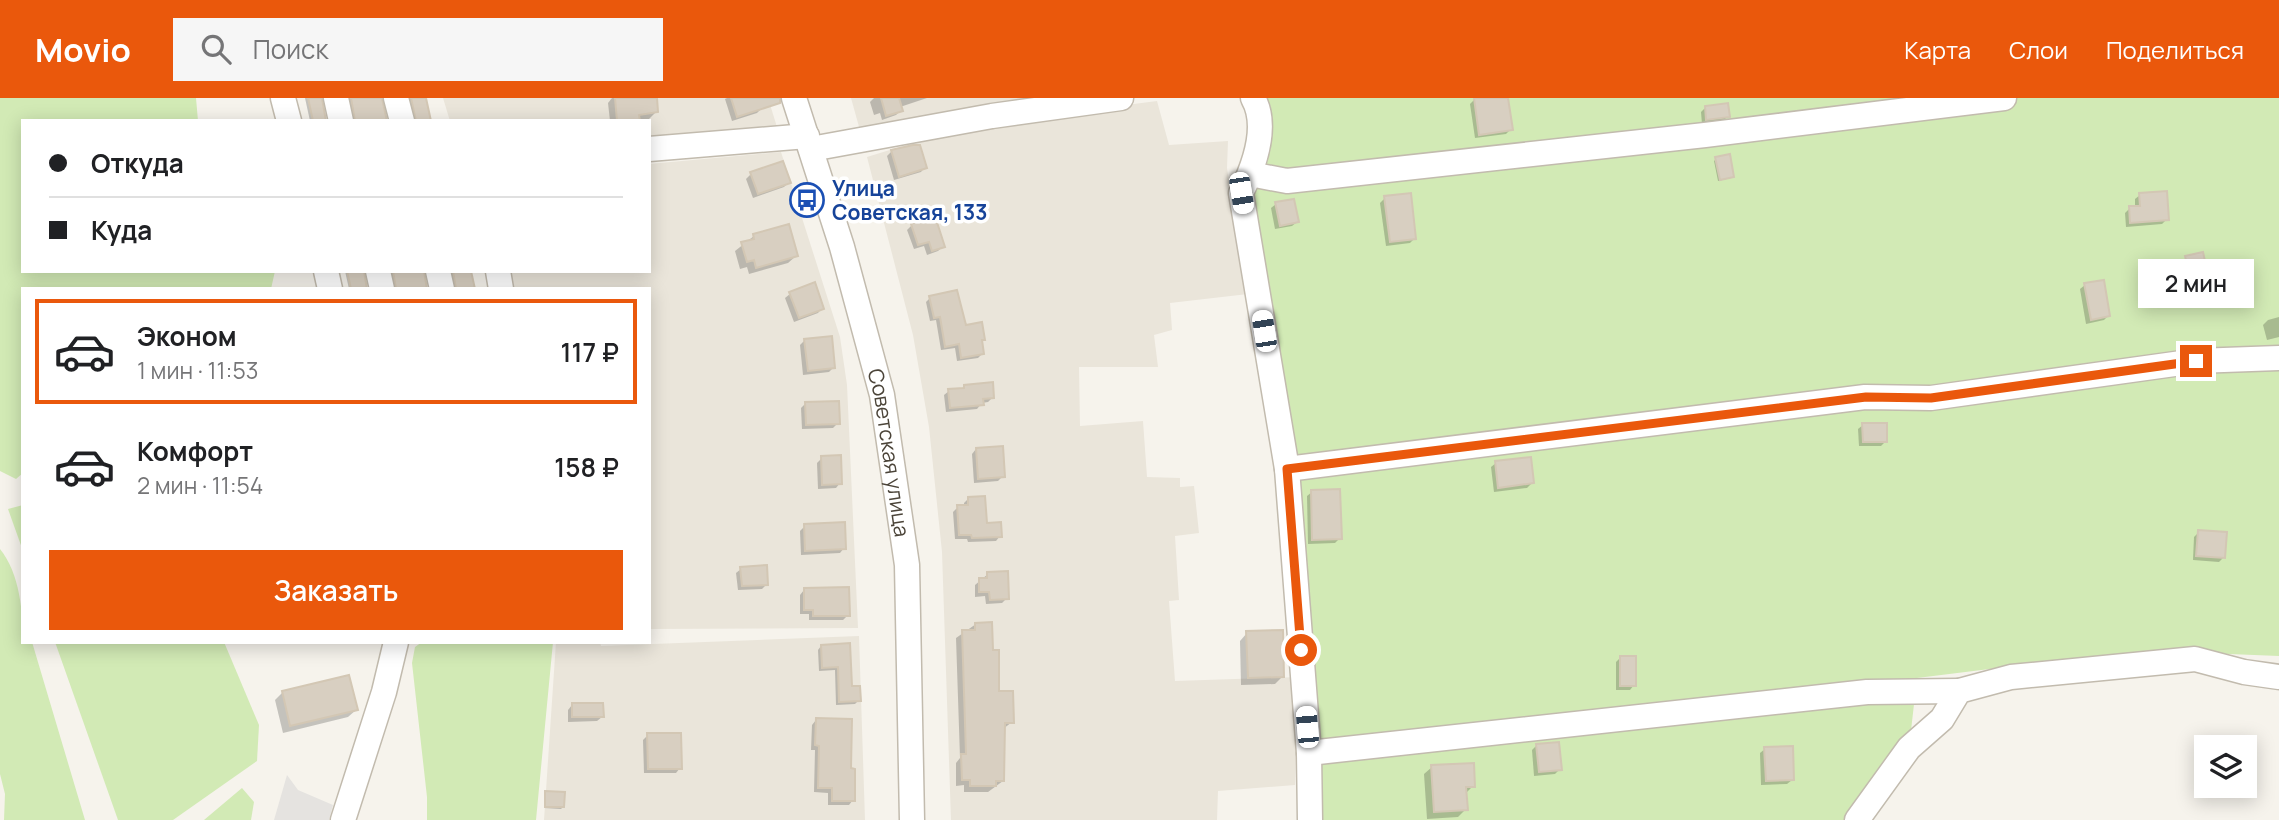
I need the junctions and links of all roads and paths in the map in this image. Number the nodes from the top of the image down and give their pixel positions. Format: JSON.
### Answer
{"nodes":[{"id":1,"x":284,"y":98,"type":"edge"},
{"id":2,"x":336,"y":98,"type":"edge"},
{"id":3,"x":396,"y":98,"type":"edge"},
{"id":4,"x":794,"y":98,"type":"edge"},
{"id":5,"x":1121,"y":98,"type":"edge"},
{"id":6,"x":1253,"y":98,"type":"edge"},
{"id":7,"x":2004,"y":98,"type":"edge"},
{"id":8,"x":289,"y":119,"type":"edge"},
{"id":9,"x":341,"y":119,"type":"edge"},
{"id":10,"x":401,"y":119,"type":"edge"},
{"id":11,"x":809,"y":143,"type":"junction"},
{"id":12,"x":651,"y":149,"type":"edge"},
{"id":13,"x":1250,"y":174,"type":"junction"},
{"id":14,"x":2279,"y":358,"type":"edge"},
{"id":15,"x":1287,"y":469,"type":"junction"},
{"id":16,"x":396,"y":644,"type":"edge"},
{"id":17,"x":2279,"y":677,"type":"edge"},
{"id":18,"x":1959,"y":691,"type":"junction"},
{"id":19,"x":1309,"y":753,"type":"junction"},
{"id":20,"x":343,"y":820,"type":"edge"},
{"id":21,"x":912,"y":820,"type":"edge"},
{"id":22,"x":1310,"y":820,"type":"edge"},
{"id":23,"x":1857,"y":820,"type":"edge"}],
"edges":[{"from":1,"to":8,"type":"street"},
{"from":2,"to":9,"type":"street"},
{"from":3,"to":10,"type":"street"},
{"from":4,"to":11,"type":"street","name":"Советская улица"},
{"from":5,"to":11,"type":"street"},
{"from":6,"to":13,"type":"street"},
{"from":7,"to":13,"type":"street"},
{"from":11,"to":12,"type":"street"},
{"from":11,"to":21,"type":"street","name":"Советская улица"},
{"from":13,"to":15,"type":"street"},
{"from":14,"to":15,"type":"street"},
{"from":15,"to":19,"type":"street"},
{"from":16,"to":20,"type":"street"},
{"from":17,"to":18,"type":"street"},
{"from":18,"to":19,"type":"street"},
{"from":18,"to":23,"type":"street"},
{"from":19,"to":22,"type":"street"}]}
